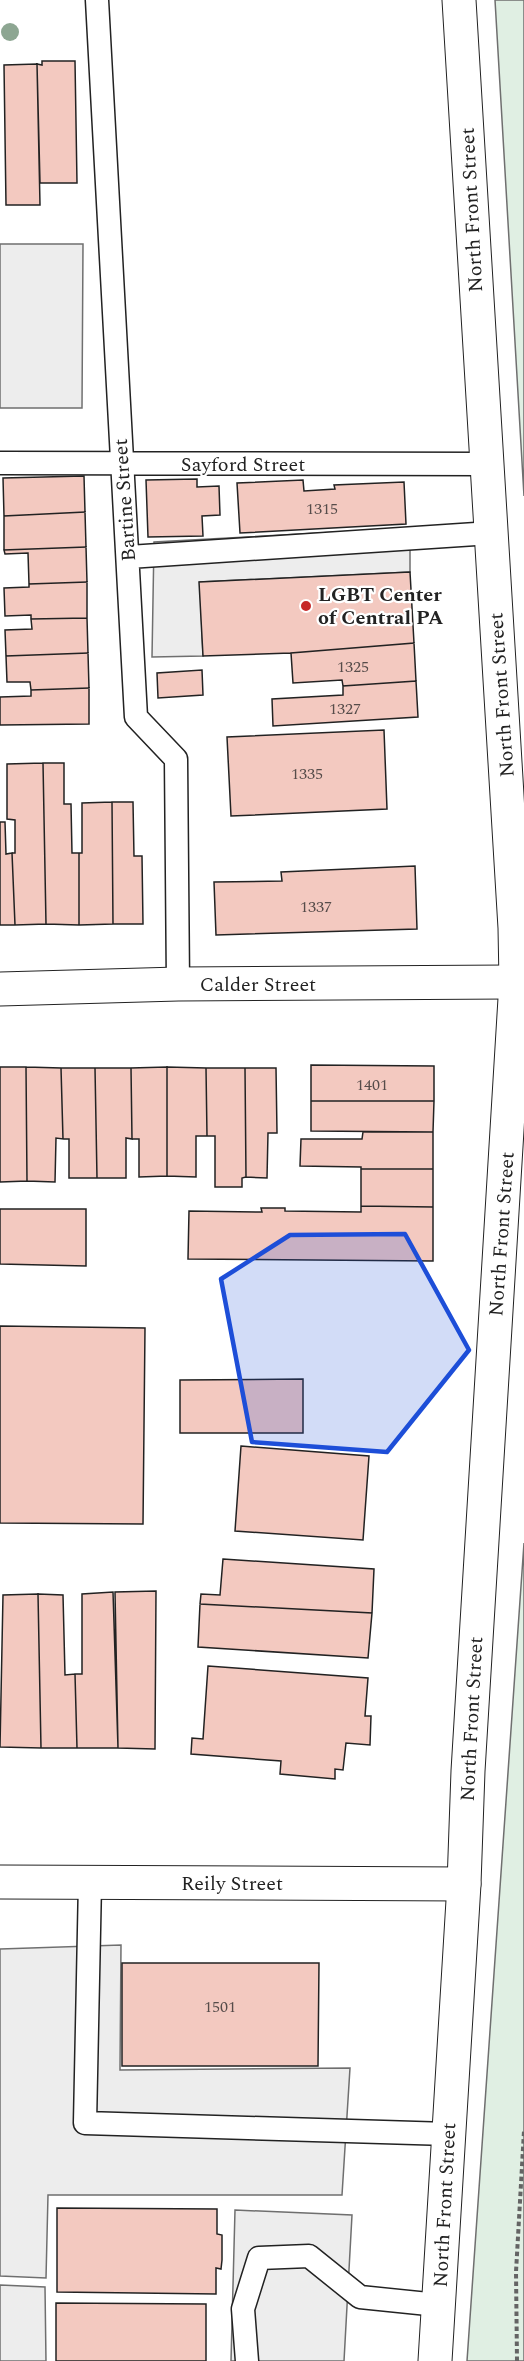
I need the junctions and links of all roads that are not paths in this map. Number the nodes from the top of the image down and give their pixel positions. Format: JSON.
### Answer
{"nodes":[{"id":1,"x":97,"y":0,"type":"edge"},
{"id":2,"x":459,"y":0,"type":"edge"},
{"id":3,"x":0,"y":463,"type":"edge"},
{"id":4,"x":486,"y":464,"type":"junction"},
{"id":5,"x":122,"y":465,"type":"junction"},
{"id":6,"x":491,"y":533,"type":"junction"},
{"id":7,"x":129,"y":557,"type":"junction"},
{"id":8,"x":516,"y":982,"type":"junction"},
{"id":9,"x":178,"y":984,"type":"junction"},
{"id":10,"x":0,"y":989,"type":"edge"},
{"id":11,"x":0,"y":1882,"type":"edge"},
{"id":12,"x":90,"y":1882,"type":"junction"},
{"id":13,"x":464,"y":1884,"type":"junction"},
{"id":14,"x":448,"y":2134,"type":"junction"},
{"id":15,"x":438,"y":2305,"type":"junction"},
{"id":16,"x":247,"y":2361,"type":"edge"},
{"id":17,"x":435,"y":2361,"type":"edge"}],
"edges":[{"from":1,"to":5,"type":"lane","name":"Bartine Street"},
{"from":2,"to":4,"type":"main road","name":"North Front Street"},
{"from":3,"to":5,"type":"lane","name":"Sayford Street"},
{"from":4,"to":5,"type":"lane","name":"Sayford Street"},
{"from":4,"to":6,"type":"main road","name":"North Front Street"},
{"from":5,"to":7,"type":"lane","name":"Bartine Street"},
{"from":6,"to":7,"type":"lane"},
{"from":6,"to":8,"type":"main road","name":"North Front Street"},
{"from":7,"to":9,"type":"lane","name":"Bartine Street"},
{"from":8,"to":9,"type":"main road","name":"Calder Street"},
{"from":8,"to":13,"type":"main road","name":"North Front Street"},
{"from":9,"to":10,"type":"main road","name":"Calder Street"},
{"from":11,"to":12,"type":"main road","name":"Reily Street"},
{"from":12,"to":13,"type":"main road","name":"Reily Street"},
{"from":12,"to":14,"type":"lane"},
{"from":13,"to":14,"type":"main road","name":"North Front Street"},
{"from":14,"to":15,"type":"main road","name":"North Front Street"},
{"from":15,"to":16,"type":"lane"},
{"from":15,"to":17,"type":"main road","name":"North Front Street"}]}
